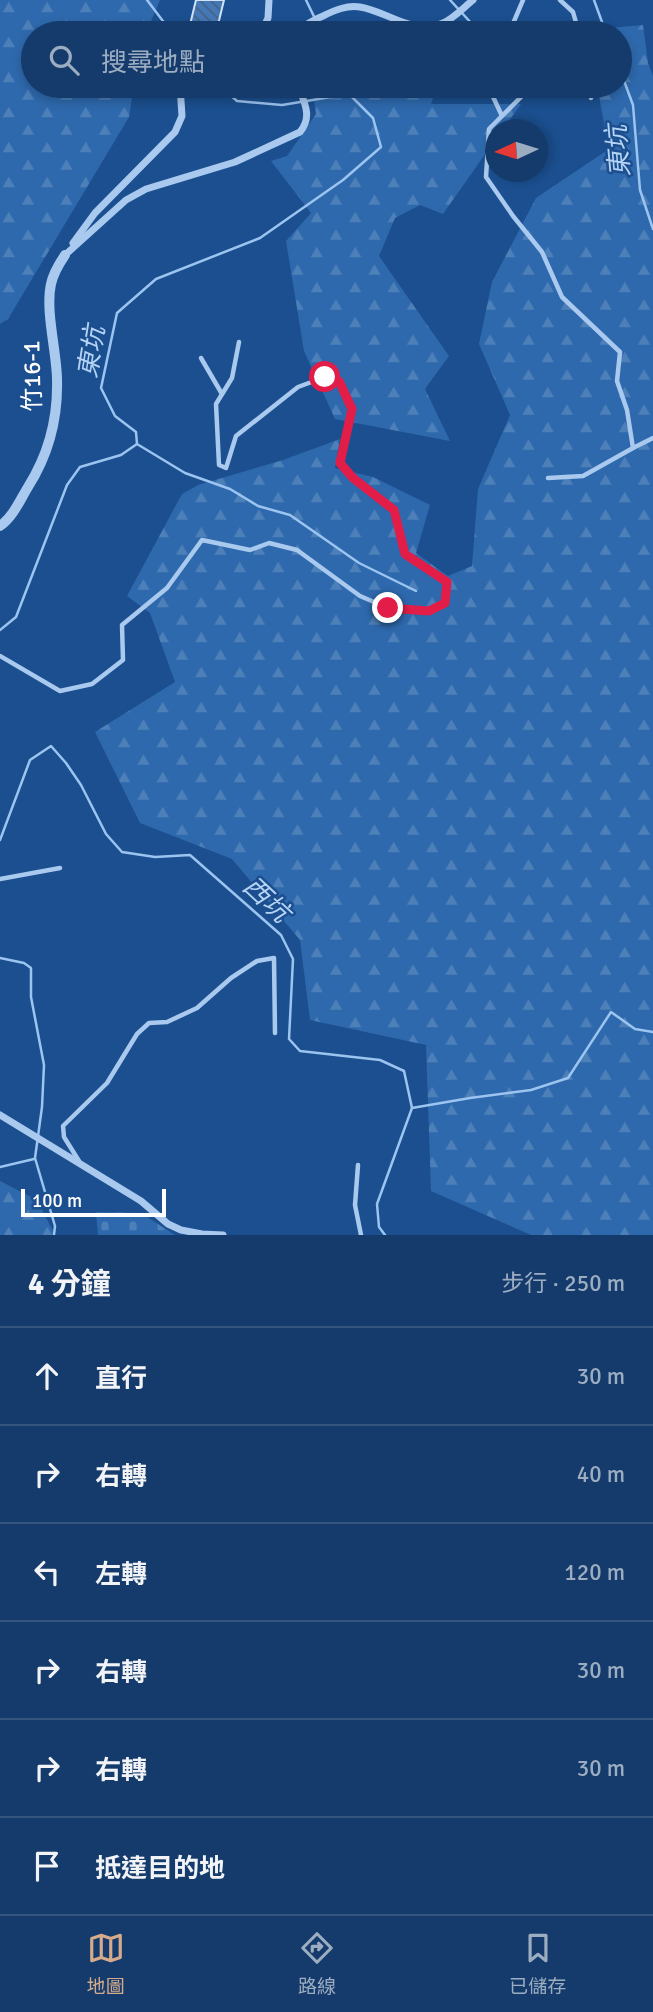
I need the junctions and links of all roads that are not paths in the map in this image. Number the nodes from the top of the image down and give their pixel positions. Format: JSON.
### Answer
{"nodes":[{"id":1,"x":269,"y":0,"type":"edge"},
{"id":2,"x":472,"y":0,"type":"edge"},
{"id":3,"x":523,"y":0,"type":"edge"},
{"id":4,"x":560,"y":0,"type":"edge"},
{"id":5,"x":267,"y":21,"type":"edge"},
{"id":6,"x":314,"y":21,"type":"edge"},
{"id":7,"x":396,"y":21,"type":"edge"},
{"id":8,"x":446,"y":21,"type":"edge"},
{"id":9,"x":514,"y":21,"type":"edge"},
{"id":10,"x":576,"y":21,"type":"edge"},
{"id":11,"x":181,"y":98,"type":"edge"},
{"id":12,"x":303,"y":98,"type":"edge"},
{"id":13,"x":494,"y":98,"type":"edge"},
{"id":14,"x":520,"y":98,"type":"edge"},
{"id":15,"x":502,"y":116,"type":"junction"},
{"id":16,"x":65,"y":255,"type":"junction"},
{"id":17,"x":239,"y":341,"type":"dead end"},
{"id":18,"x":201,"y":358,"type":"dead end"},
{"id":19,"x":222,"y":394,"type":"junction"},
{"id":20,"x":653,"y":438,"type":"edge"},
{"id":21,"x":633,"y":448,"type":"junction"},
{"id":22,"x":548,"y":478,"type":"dead end"},
{"id":23,"x":0,"y":526,"type":"edge"},
{"id":24,"x":0,"y":656,"type":"edge"},
{"id":25,"x":60,"y":867,"type":"dead end"},
{"id":26,"x":0,"y":879,"type":"edge"},
{"id":27,"x":275,"y":1033,"type":"dead end"},
{"id":28,"x":0,"y":1115,"type":"edge"},
{"id":29,"x":81,"y":1164,"type":"junction"},
{"id":30,"x":358,"y":1165,"type":"dead end"},
{"id":31,"x":223,"y":1235,"type":"edge"},
{"id":32,"x":361,"y":1235,"type":"edge"}],
"edges":[{"from":1,"to":5,"type":"street"},
{"from":2,"to":8,"type":"street"},
{"from":3,"to":9,"type":"lane"},
{"from":4,"to":10,"type":"lane"},
{"from":6,"to":7,"type":"street"},
{"from":11,"to":16,"type":"street"},
{"from":12,"to":16,"type":"street"},
{"from":13,"to":15,"type":"lane"},
{"from":14,"to":15,"type":"lane"},
{"from":15,"to":21,"type":"lane"},
{"from":16,"to":23,"type":"street","name":"竹16-1","number":"竹16-1"},
{"from":17,"to":19,"type":"lane"},
{"from":18,"to":19,"type":"lane"},
{"from":19,"to":24,"type":"lane"},
{"from":20,"to":21,"type":"lane"},
{"from":21,"to":22,"type":"lane"},
{"from":25,"to":26,"type":"lane"},
{"from":27,"to":29,"type":"lane"},
{"from":28,"to":29,"type":"street"},
{"from":29,"to":31,"type":"street"},
{"from":30,"to":32,"type":"lane"}]}
